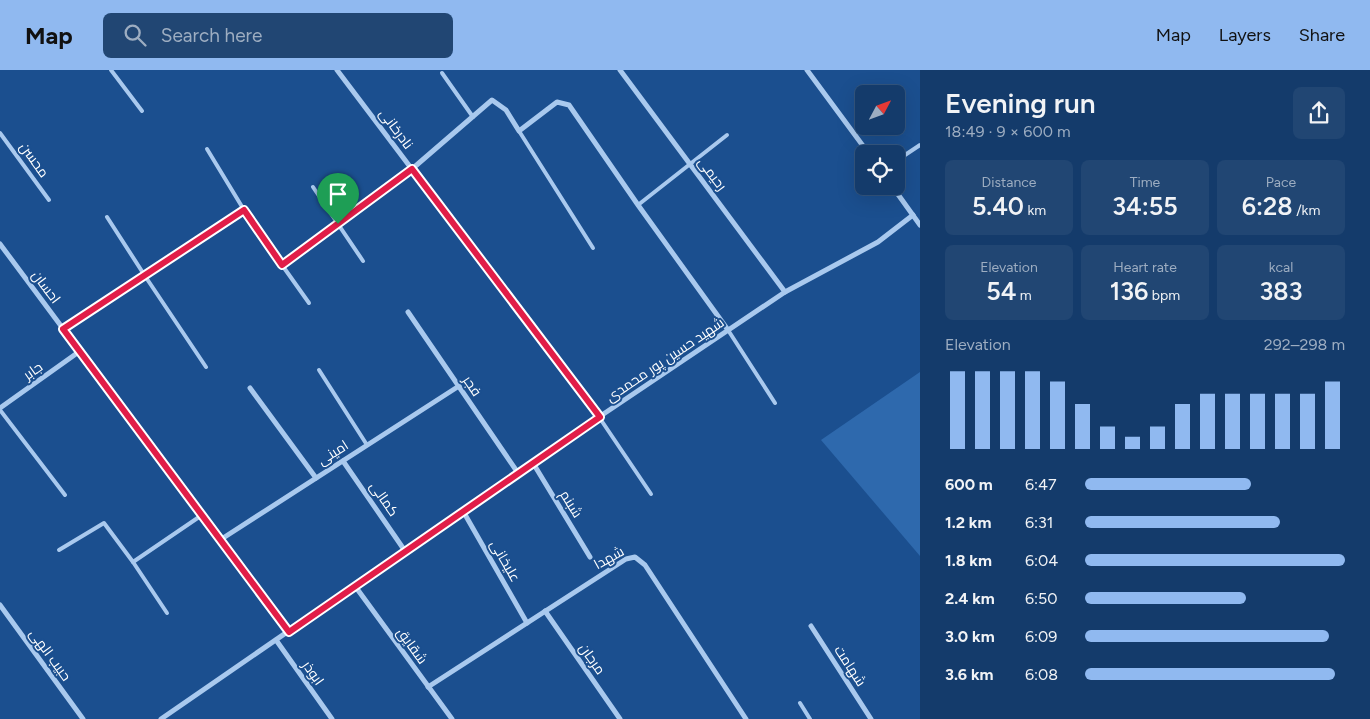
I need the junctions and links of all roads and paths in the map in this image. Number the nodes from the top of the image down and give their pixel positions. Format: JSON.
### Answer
{"nodes":[{"id":1,"x":111,"y":70,"type":"edge"},
{"id":2,"x":337,"y":70,"type":"edge"},
{"id":3,"x":620,"y":70,"type":"edge"},
{"id":4,"x":808,"y":70,"type":"edge"},
{"id":5,"x":442,"y":73,"type":"dead end"},
{"id":6,"x":142,"y":111,"type":"dead end"},
{"id":7,"x":472,"y":117,"type":"junction"},
{"id":8,"x":519,"y":131,"type":"junction"},
{"id":9,"x":0,"y":133,"type":"edge"},
{"id":10,"x":727,"y":135,"type":"dead end"},
{"id":11,"x":862,"y":145,"type":"edge"},
{"id":12,"x":920,"y":145,"type":"edge"},
{"id":13,"x":207,"y":149,"type":"dead end"},
{"id":14,"x":905,"y":155,"type":"edge"},
{"id":15,"x":690,"y":165,"type":"junction"},
{"id":16,"x":412,"y":169,"type":"junction"},
{"id":17,"x":313,"y":187,"type":"dead end"},
{"id":18,"x":899,"y":195,"type":"edge"},
{"id":19,"x":49,"y":200,"type":"dead end"},
{"id":20,"x":638,"y":206,"type":"junction"},
{"id":21,"x":244,"y":210,"type":"junction"},
{"id":22,"x":913,"y":215,"type":"junction"},
{"id":23,"x":107,"y":216,"type":"dead end"},
{"id":24,"x":338,"y":224,"type":"junction"},
{"id":25,"x":920,"y":225,"type":"edge"},
{"id":26,"x":0,"y":244,"type":"edge"},
{"id":27,"x":593,"y":248,"type":"dead end"},
{"id":28,"x":364,"y":261,"type":"dead end"},
{"id":29,"x":282,"y":265,"type":"junction"},
{"id":30,"x":145,"y":276,"type":"junction"},
{"id":31,"x":785,"y":292,"type":"junction"},
{"id":32,"x":309,"y":304,"type":"dead end"},
{"id":33,"x":408,"y":312,"type":"dead end"},
{"id":34,"x":63,"y":329,"type":"junction"},
{"id":35,"x":728,"y":330,"type":"junction"},
{"id":36,"x":80,"y":352,"type":"junction"},
{"id":37,"x":206,"y":367,"type":"dead end"},
{"id":38,"x":319,"y":370,"type":"dead end"},
{"id":39,"x":459,"y":386,"type":"junction"},
{"id":40,"x":250,"y":388,"type":"dead end"},
{"id":41,"x":775,"y":403,"type":"dead end"},
{"id":42,"x":0,"y":409,"type":"edge"},
{"id":43,"x":600,"y":417,"type":"junction"},
{"id":44,"x":367,"y":445,"type":"junction"},
{"id":45,"x":343,"y":461,"type":"junction"},
{"id":46,"x":533,"y":463,"type":"junction"},
{"id":47,"x":518,"y":473,"type":"junction"},
{"id":48,"x":316,"y":478,"type":"junction"},
{"id":49,"x":651,"y":494,"type":"dead end"},
{"id":50,"x":65,"y":495,"type":"dead end"},
{"id":51,"x":463,"y":511,"type":"junction"},
{"id":52,"x":202,"y":515,"type":"junction"},
{"id":53,"x":220,"y":540,"type":"junction"},
{"id":54,"x":59,"y":550,"type":"dead end"},
{"id":55,"x":405,"y":551,"type":"junction"},
{"id":56,"x":590,"y":557,"type":"dead end"},
{"id":57,"x":133,"y":562,"type":"junction"},
{"id":58,"x":355,"y":586,"type":"junction"},
{"id":59,"x":0,"y":605,"type":"edge"},
{"id":60,"x":545,"y":611,"type":"junction"},
{"id":61,"x":167,"y":613,"type":"dead end"},
{"id":62,"x":527,"y":623,"type":"junction"},
{"id":63,"x":811,"y":626,"type":"dead end"},
{"id":64,"x":289,"y":632,"type":"junction"},
{"id":65,"x":276,"y":640,"type":"junction"},
{"id":66,"x":428,"y":687,"type":"junction"},
{"id":67,"x":800,"y":703,"type":"dead end"},
{"id":68,"x":83,"y":719,"type":"edge"},
{"id":69,"x":162,"y":719,"type":"edge"},
{"id":70,"x":332,"y":719,"type":"edge"},
{"id":71,"x":452,"y":719,"type":"edge"},
{"id":72,"x":620,"y":719,"type":"edge"},
{"id":73,"x":746,"y":719,"type":"edge"},
{"id":74,"x":810,"y":719,"type":"edge"},
{"id":75,"x":871,"y":719,"type":"edge"}],
"edges":[{"from":1,"to":6,"type":"lane"},
{"from":2,"to":16,"type":"street","name":"نادرخانی"},
{"from":3,"to":15,"type":"street","name":"رحیمی"},
{"from":4,"to":11,"type":"street"},
{"from":5,"to":7,"type":"lane"},
{"from":7,"to":8,"type":"street"},
{"from":7,"to":16,"type":"street"},
{"from":8,"to":20,"type":"street"},
{"from":8,"to":27,"type":"lane"},
{"from":9,"to":19,"type":"lane","name":"محسن"},
{"from":10,"to":15,"type":"lane"},
{"from":12,"to":14,"type":"lane"},
{"from":13,"to":21,"type":"lane"},
{"from":15,"to":20,"type":"lane"},
{"from":15,"to":31,"type":"street","name":"رحیمی"},
{"from":16,"to":24,"type":"street"},
{"from":16,"to":43,"type":"street","name":"نادرخانی"},
{"from":17,"to":24,"type":"lane"},
{"from":18,"to":22,"type":"street"},
{"from":20,"to":35,"type":"street"},
{"from":21,"to":29,"type":"street"},
{"from":21,"to":30,"type":"street"},
{"from":22,"to":25,"type":"street"},
{"from":22,"to":31,"type":"street","name":"شهید حسین پور محمدی"},
{"from":23,"to":30,"type":"lane"},
{"from":24,"to":28,"type":"lane"},
{"from":24,"to":29,"type":"street"},
{"from":26,"to":34,"type":"street","name":"احسان"},
{"from":29,"to":32,"type":"lane"},
{"from":30,"to":34,"type":"street"},
{"from":30,"to":37,"type":"lane"},
{"from":31,"to":35,"type":"street","name":"شهید حسین پور محمدی"},
{"from":33,"to":39,"type":"street","name":"فجر"},
{"from":34,"to":36,"type":"street","name":"احسان"},
{"from":35,"to":41,"type":"lane"},
{"from":35,"to":43,"type":"street","name":"شهید حسین پور محمدی"},
{"from":36,"to":42,"type":"street","name":"جابر"},
{"from":36,"to":52,"type":"street","name":"احسان"},
{"from":38,"to":44,"type":"lane"},
{"from":39,"to":44,"type":"street","name":"امینی"},
{"from":39,"to":47,"type":"street","name":"فجر"},
{"from":40,"to":48,"type":"street"},
{"from":42,"to":50,"type":"lane"},
{"from":43,"to":46,"type":"street","name":"شهید حسین پور محمدی"},
{"from":43,"to":49,"type":"lane"},
{"from":44,"to":45,"type":"street","name":"امینی"},
{"from":45,"to":48,"type":"street","name":"امینی"},
{"from":45,"to":55,"type":"street","name":"کمالی"},
{"from":46,"to":47,"type":"street","name":"شهید حسین پور محمدی"},
{"from":46,"to":56,"type":"street","name":"شبنم"},
{"from":47,"to":51,"type":"street","name":"شهید حسین پور محمدی"},
{"from":48,"to":53,"type":"street","name":"امینی"},
{"from":51,"to":55,"type":"street","name":"شهید حسین پور محمدی"},
{"from":51,"to":62,"type":"street","name":"علیخانی"},
{"from":52,"to":53,"type":"street","name":"احسان"},
{"from":52,"to":57,"type":"lane"},
{"from":53,"to":64,"type":"street","name":"احسان"},
{"from":54,"to":57,"type":"lane"},
{"from":55,"to":58,"type":"street","name":"شهید حسین پور محمدی"},
{"from":57,"to":61,"type":"lane"},
{"from":58,"to":64,"type":"street","name":"شهید حسین پور محمدی"},
{"from":58,"to":66,"type":"street","name":"شقایق"},
{"from":59,"to":68,"type":"street","name":"حبیب الهی"},
{"from":60,"to":62,"type":"street","name":"شهدا"},
{"from":60,"to":72,"type":"street","name":"مرجان"},
{"from":60,"to":73,"type":"street","name":"شهدا"},
{"from":62,"to":66,"type":"street","name":"شهدا"},
{"from":63,"to":75,"type":"street","name":"شهامت"},
{"from":64,"to":65,"type":"street","name":"شهید حسین پور محمدی"},
{"from":65,"to":69,"type":"street","name":"شهید حسین پور محمدی"},
{"from":65,"to":70,"type":"street","name":"ابوذر"},
{"from":66,"to":71,"type":"street","name":"شقایق"},
{"from":67,"to":74,"type":"lane"}]}
